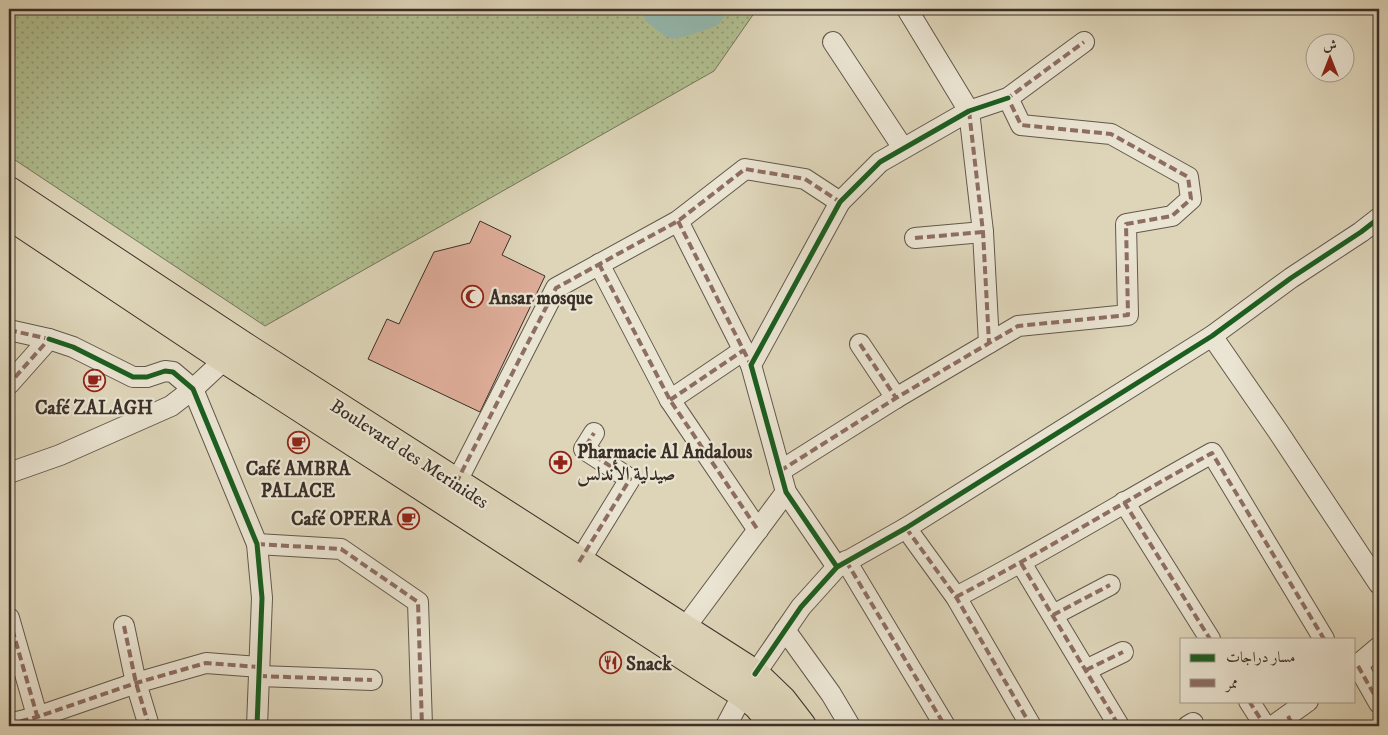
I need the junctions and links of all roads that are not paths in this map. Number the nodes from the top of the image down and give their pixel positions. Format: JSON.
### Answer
{"nodes":[{"id":1,"x":907,"y":9,"type":"edge"},
{"id":2,"x":833,"y":42,"type":"dead end"},
{"id":3,"x":1084,"y":42,"type":"dead end"},
{"id":4,"x":1008,"y":98,"type":"junction"},
{"id":5,"x":969,"y":111,"type":"junction"},
{"id":6,"x":903,"y":148,"type":"junction"},
{"id":7,"x":9,"y":191,"type":"edge"},
{"id":8,"x":840,"y":202,"type":"junction"},
{"id":9,"x":9,"y":215,"type":"edge"},
{"id":10,"x":1379,"y":218,"type":"edge"},
{"id":11,"x":678,"y":221,"type":"junction"},
{"id":12,"x":982,"y":232,"type":"junction"},
{"id":13,"x":915,"y":238,"type":"dead end"},
{"id":14,"x":599,"y":264,"type":"junction"},
{"id":15,"x":9,"y":330,"type":"edge"},
{"id":16,"x":1212,"y":336,"type":"junction"},
{"id":17,"x":49,"y":339,"type":"junction"},
{"id":18,"x":989,"y":343,"type":"junction"},
{"id":19,"x":860,"y":344,"type":"dead end"},
{"id":20,"x":233,"y":352,"type":"junction"},
{"id":21,"x":747,"y":358,"type":"junction"},
{"id":22,"x":9,"y":384,"type":"edge"},
{"id":23,"x":193,"y":389,"type":"junction"},
{"id":24,"x":896,"y":398,"type":"junction"},
{"id":25,"x":670,"y":400,"type":"junction"},
{"id":26,"x":594,"y":432,"type":"dead end"},
{"id":27,"x":780,"y":471,"type":"junction"},
{"id":28,"x":9,"y":473,"type":"edge"},
{"id":29,"x":456,"y":483,"type":"junction"},
{"id":30,"x":786,"y":492,"type":"junction"},
{"id":31,"x":1124,"y":502,"type":"junction"},
{"id":32,"x":906,"y":528,"type":"junction"},
{"id":33,"x":758,"y":530,"type":"junction"},
{"id":34,"x":257,"y":544,"type":"junction"},
{"id":35,"x":579,"y":562,"type":"junction"},
{"id":36,"x":1021,"y":563,"type":"junction"},
{"id":37,"x":841,"y":564,"type":"junction"},
{"id":38,"x":1379,"y":584,"type":"edge"},
{"id":39,"x":1110,"y":585,"type":"dead end"},
{"id":40,"x":956,"y":597,"type":"junction"},
{"id":41,"x":1053,"y":615,"type":"junction"},
{"id":42,"x":9,"y":618,"type":"edge"},
{"id":43,"x":124,"y":626,"type":"dead end"},
{"id":44,"x":684,"y":629,"type":"junction"},
{"id":45,"x":785,"y":630,"type":"junction"},
{"id":46,"x":1209,"y":638,"type":"edge"},
{"id":47,"x":1323,"y":638,"type":"edge"},
{"id":48,"x":1379,"y":647,"type":"edge"},
{"id":49,"x":1123,"y":652,"type":"dead end"},
{"id":50,"x":1356,"y":667,"type":"edge"},
{"id":51,"x":1086,"y":670,"type":"junction"},
{"id":52,"x":259,"y":672,"type":"junction"},
{"id":53,"x":372,"y":680,"type":"dead end"},
{"id":54,"x":136,"y":683,"type":"junction"},
{"id":55,"x":749,"y":684,"type":"junction"},
{"id":56,"x":1250,"y":702,"type":"edge"},
{"id":57,"x":1307,"y":702,"type":"edge"},
{"id":58,"x":1379,"y":703,"type":"edge"},
{"id":59,"x":38,"y":721,"type":"edge"},
{"id":60,"x":1285,"y":723,"type":"edge"},
{"id":61,"x":9,"y":724,"type":"edge"},
{"id":62,"x":149,"y":726,"type":"edge"},
{"id":63,"x":257,"y":726,"type":"edge"},
{"id":64,"x":422,"y":726,"type":"edge"},
{"id":65,"x":726,"y":726,"type":"edge"},
{"id":66,"x":775,"y":726,"type":"edge"},
{"id":67,"x":802,"y":726,"type":"edge"},
{"id":68,"x":850,"y":726,"type":"edge"},
{"id":69,"x":945,"y":726,"type":"edge"},
{"id":70,"x":1031,"y":726,"type":"edge"},
{"id":71,"x":1119,"y":726,"type":"edge"},
{"id":72,"x":1265,"y":726,"type":"edge"}],
"edges":[{"from":1,"to":5,"type":"street"},
{"from":2,"to":6,"type":"street"},
{"from":3,"to":4,"type":"street"},
{"from":4,"to":5,"type":"street"},
{"from":4,"to":18,"type":"street"},
{"from":5,"to":6,"type":"street"},
{"from":5,"to":12,"type":"street"},
{"from":6,"to":8,"type":"street"},
{"from":7,"to":20,"type":"main road","name":"Boulevard des Merinides"},
{"from":8,"to":11,"type":"street"},
{"from":8,"to":21,"type":"street"},
{"from":9,"to":20,"type":"main road","name":"Boulevard des Merinides"},
{"from":10,"to":16,"type":"street"},
{"from":11,"to":14,"type":"street"},
{"from":11,"to":21,"type":"street"},
{"from":12,"to":13,"type":"street"},
{"from":12,"to":18,"type":"street"},
{"from":14,"to":25,"type":"street"},
{"from":14,"to":29,"type":"street"},
{"from":15,"to":17,"type":"street"},
{"from":16,"to":32,"type":"street"},
{"from":16,"to":38,"type":"street"},
{"from":17,"to":22,"type":"street"},
{"from":17,"to":23,"type":"street"},
{"from":18,"to":24,"type":"street"},
{"from":19,"to":24,"type":"street"},
{"from":20,"to":23,"type":"street"},
{"from":20,"to":29,"type":"main road","name":"Boulevard des Merinides"},
{"from":20,"to":55,"type":"main road","name":"Boulevard des Merinides"},
{"from":21,"to":25,"type":"street"},
{"from":21,"to":27,"type":"street"},
{"from":23,"to":28,"type":"street"},
{"from":23,"to":34,"type":"street"},
{"from":24,"to":27,"type":"street"},
{"from":25,"to":33,"type":"street"},
{"from":26,"to":35,"type":"street"},
{"from":27,"to":30,"type":"street"},
{"from":29,"to":35,"type":"main road","name":"Boulevard des Merinides"},
{"from":30,"to":33,"type":"street"},
{"from":30,"to":37,"type":"street"},
{"from":31,"to":36,"type":"street"},
{"from":31,"to":46,"type":"street"},
{"from":31,"to":47,"type":"street"},
{"from":32,"to":37,"type":"street"},
{"from":32,"to":40,"type":"street"},
{"from":33,"to":44,"type":"street"},
{"from":34,"to":52,"type":"street"},
{"from":34,"to":64,"type":"street"},
{"from":35,"to":44,"type":"main road","name":"Boulevard des Merinides"},
{"from":36,"to":40,"type":"street"},
{"from":36,"to":41,"type":"street"},
{"from":37,"to":45,"type":"street"},
{"from":37,"to":69,"type":"street"},
{"from":39,"to":41,"type":"street"},
{"from":40,"to":70,"type":"street"},
{"from":41,"to":51,"type":"street"},
{"from":42,"to":59,"type":"street"},
{"from":43,"to":54,"type":"street"},
{"from":44,"to":55,"type":"main road","name":"Boulevard des Merinides"},
{"from":45,"to":55,"type":"street"},
{"from":45,"to":68,"type":"street"},
{"from":48,"to":50,"type":"street"},
{"from":49,"to":51,"type":"street"},
{"from":50,"to":58,"type":"street"},
{"from":51,"to":71,"type":"street"},
{"from":52,"to":53,"type":"street"},
{"from":52,"to":54,"type":"street"},
{"from":52,"to":63,"type":"street"},
{"from":54,"to":59,"type":"street"},
{"from":54,"to":62,"type":"street"},
{"from":55,"to":65,"type":"street"},
{"from":55,"to":66,"type":"main road","name":"Boulevard des Merinides"},
{"from":55,"to":67,"type":"main road","name":"Boulevard des Merinides"},
{"from":56,"to":72,"type":"street"},
{"from":57,"to":60,"type":"street"},
{"from":59,"to":61,"type":"street"}]}
